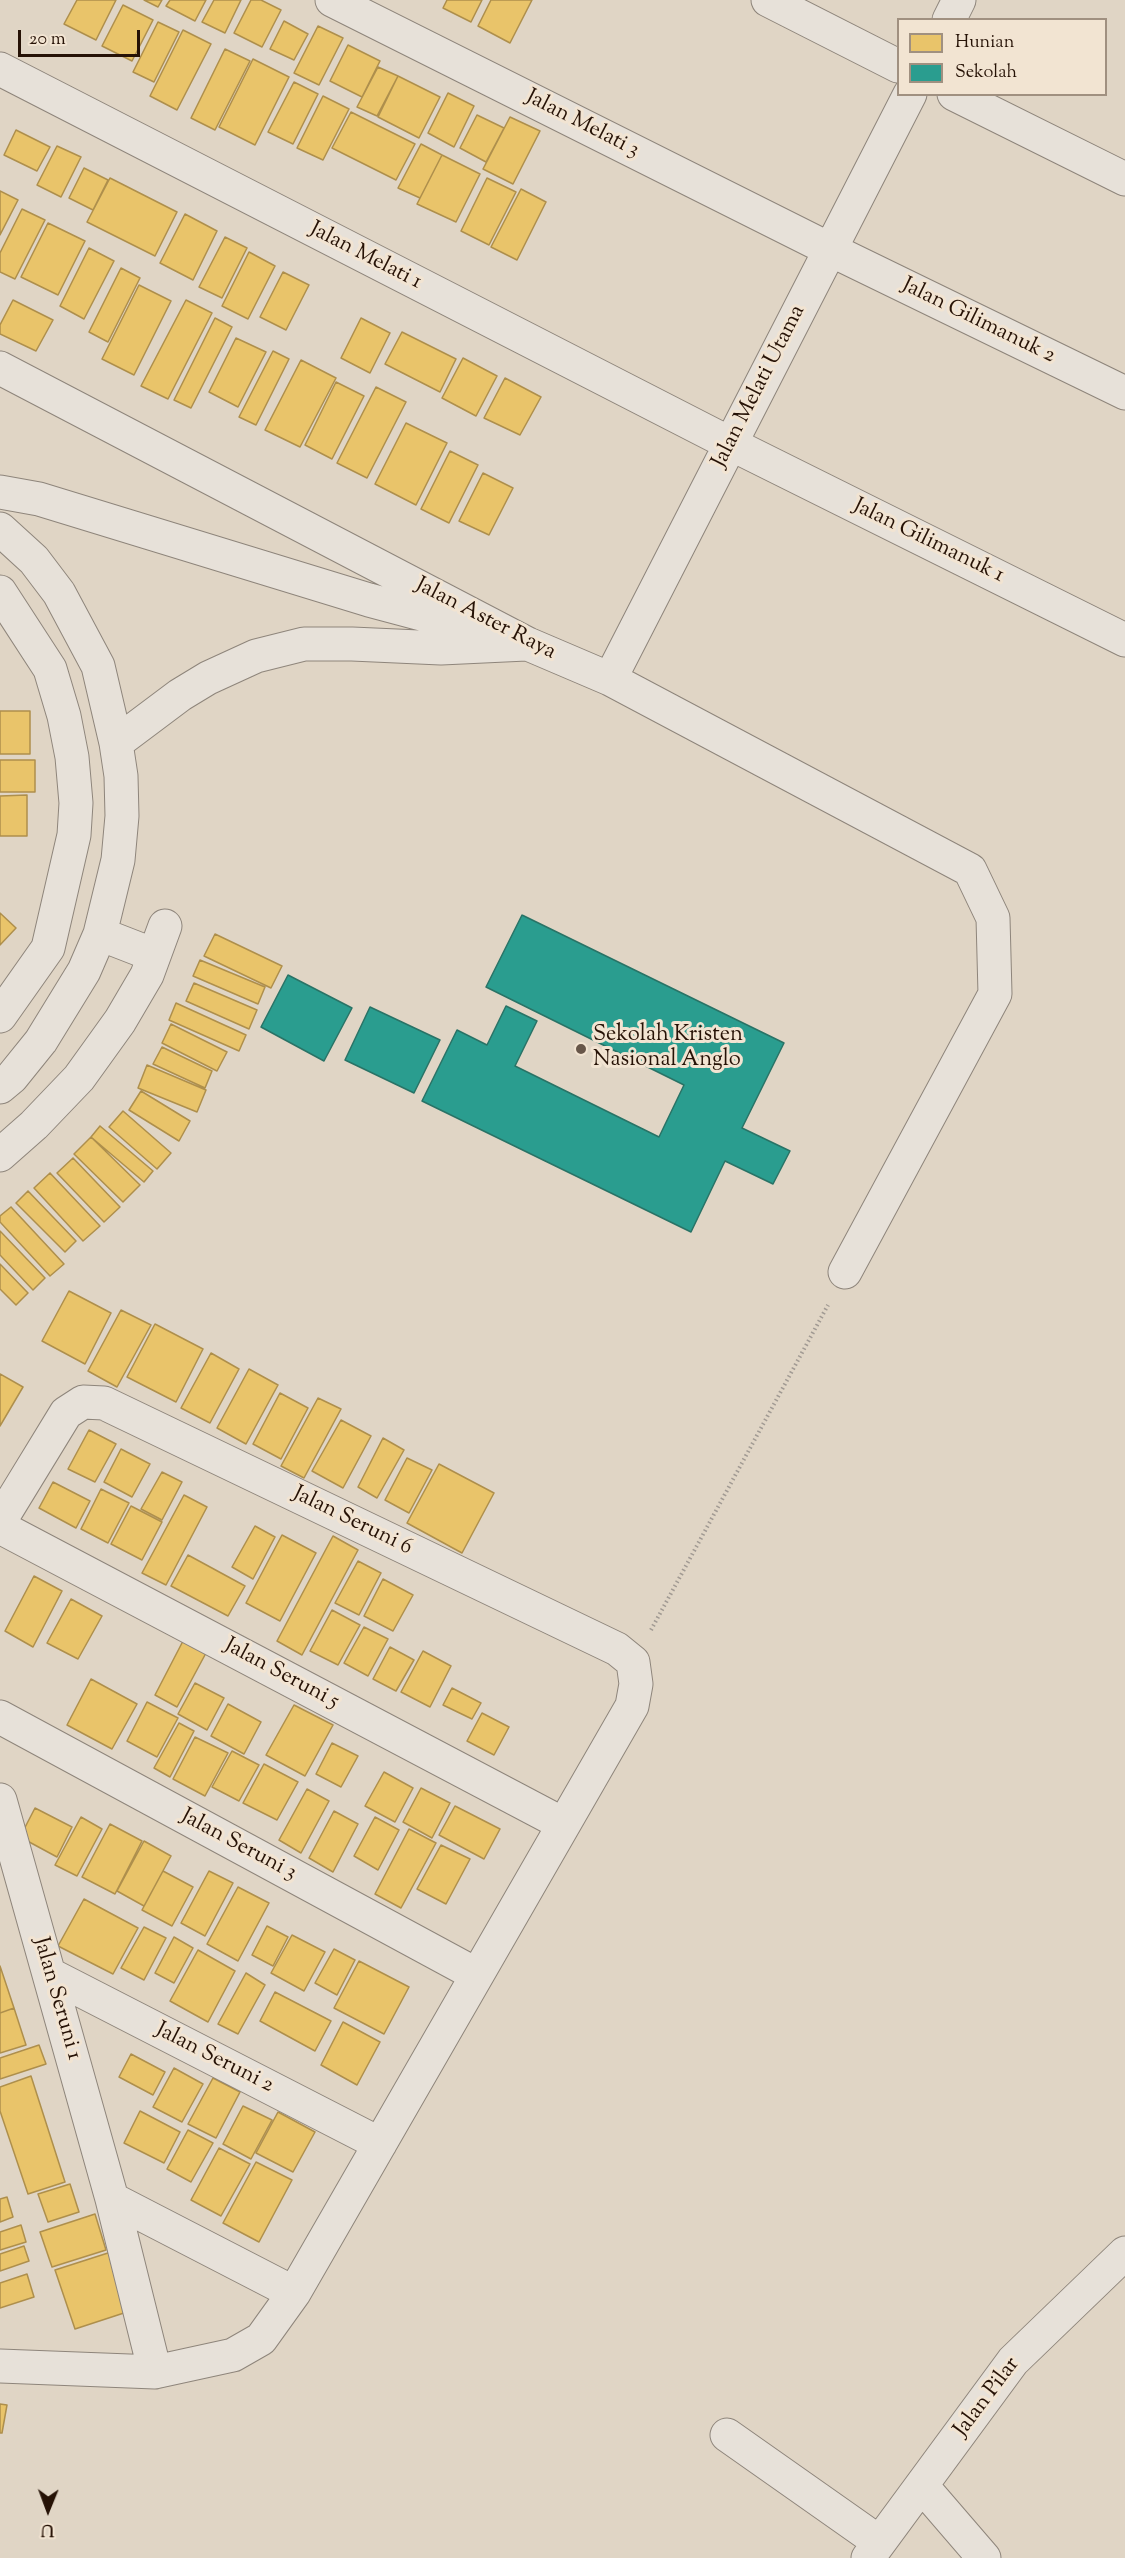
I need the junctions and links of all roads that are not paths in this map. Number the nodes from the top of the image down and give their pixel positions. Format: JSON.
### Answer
{"nodes":[{"id":1,"x":332,"y":0,"type":"edge"},
{"id":2,"x":768,"y":0,"type":"edge"},
{"id":3,"x":959,"y":0,"type":"edge"},
{"id":4,"x":950,"y":18,"type":"edge"},
{"id":5,"x":897,"y":65,"type":"edge"},
{"id":6,"x":0,"y":69,"type":"edge"},
{"id":7,"x":909,"y":96,"type":"edge"},
{"id":8,"x":958,"y":96,"type":"edge"},
{"id":9,"x":1125,"y":179,"type":"edge"},
{"id":10,"x":831,"y":250,"type":"junction"},
{"id":11,"x":0,"y":368,"type":"edge"},
{"id":12,"x":1125,"y":393,"type":"edge"},
{"id":13,"x":730,"y":444,"type":"junction"},
{"id":14,"x":0,"y":492,"type":"edge"},
{"id":15,"x":0,"y":529,"type":"edge"},
{"id":16,"x":0,"y":592,"type":"edge"},
{"id":17,"x":1125,"y":640,"type":"edge"},
{"id":18,"x":528,"y":644,"type":"junction"},
{"id":19,"x":610,"y":679,"type":"junction"},
{"id":20,"x":116,"y":742,"type":"junction"},
{"id":21,"x":100,"y":934,"type":"junction"},
{"id":22,"x":0,"y":1016,"type":"edge"},
{"id":23,"x":0,"y":1087,"type":"edge"},
{"id":24,"x":0,"y":1155,"type":"edge"},
{"id":25,"x":845,"y":1272,"type":"road end"},
{"id":26,"x":0,"y":1521,"type":"edge"},
{"id":27,"x":0,"y":1527,"type":"edge"},
{"id":28,"x":0,"y":1717,"type":"edge"},
{"id":29,"x":0,"y":1800,"type":"edge"},
{"id":30,"x":563,"y":1824,"type":"junction"},
{"id":31,"x":49,"y":1974,"type":"junction"},
{"id":32,"x":477,"y":1975,"type":"junction"},
{"id":33,"x":380,"y":2144,"type":"junction"},
{"id":34,"x":112,"y":2199,"type":"junction"},
{"id":35,"x":1125,"y":2253,"type":"edge"},
{"id":36,"x":294,"y":2293,"type":"junction"},
{"id":37,"x":0,"y":2366,"type":"edge"},
{"id":38,"x":155,"y":2372,"type":"junction"},
{"id":39,"x":727,"y":2435,"type":"dead end"},
{"id":40,"x":922,"y":2486,"type":"junction"},
{"id":41,"x":874,"y":2550,"type":"edge"},
{"id":42,"x":984,"y":2558,"type":"edge"}],
"edges":[{"from":1,"to":10,"type":"street","name":"Jalan Melati 3"},
{"from":2,"to":5,"type":"street"},
{"from":3,"to":4,"type":"street"},
{"from":6,"to":13,"type":"street","name":"Jalan Melati 1"},
{"from":7,"to":10,"type":"street","name":"Jalan Melati Utama"},
{"from":8,"to":9,"type":"street"},
{"from":10,"to":12,"type":"street","name":"Jalan Gilimanuk 2"},
{"from":10,"to":13,"type":"street","name":"Jalan Melati Utama"},
{"from":11,"to":18,"type":"street","name":"Jalan Aster Raya"},
{"from":13,"to":17,"type":"street","name":"Jalan Gilimanuk 1"},
{"from":13,"to":19,"type":"street","name":"Jalan Melati Utama"},
{"from":14,"to":18,"type":"street"},
{"from":15,"to":20,"type":"street"},
{"from":16,"to":22,"type":"street"},
{"from":18,"to":19,"type":"street","name":"Jalan Aster Raya"},
{"from":18,"to":20,"type":"street"},
{"from":19,"to":25,"type":"street","name":"Jalan Aster Raya"},
{"from":20,"to":21,"type":"street"},
{"from":21,"to":23,"type":"street"},
{"from":21,"to":24,"type":"street"},
{"from":26,"to":30,"type":"street","name":"Jalan Seruni 6"},
{"from":27,"to":30,"type":"street","name":"Jalan Seruni 5"},
{"from":28,"to":32,"type":"street","name":"Jalan Seruni 3"},
{"from":29,"to":31,"type":"street","name":"Jalan Seruni 1"},
{"from":30,"to":32,"type":"street"},
{"from":31,"to":33,"type":"street","name":"Jalan Seruni 2"},
{"from":31,"to":34,"type":"street","name":"Jalan Seruni 1"},
{"from":32,"to":33,"type":"street"},
{"from":33,"to":36,"type":"street"},
{"from":34,"to":36,"type":"street"},
{"from":34,"to":38,"type":"street","name":"Jalan Seruni 1"},
{"from":35,"to":40,"type":"street","name":"Jalan Pilar"},
{"from":36,"to":38,"type":"street"},
{"from":37,"to":38,"type":"street"},
{"from":39,"to":41,"type":"street"},
{"from":40,"to":41,"type":"street","name":"Jalan Pilar"},
{"from":40,"to":42,"type":"street"}]}
